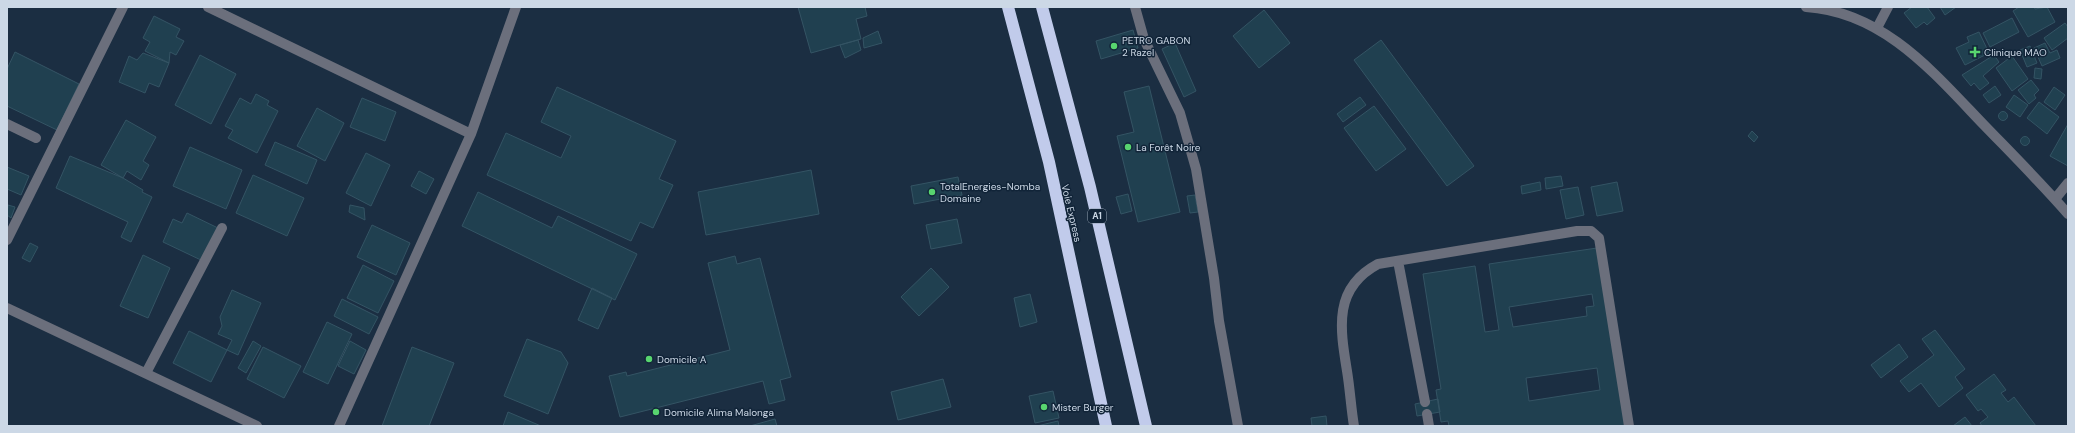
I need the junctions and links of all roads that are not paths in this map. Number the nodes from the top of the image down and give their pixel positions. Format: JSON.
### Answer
{"nodes":[{"id":1,"x":123,"y":7,"type":"edge"},
{"id":2,"x":208,"y":7,"type":"edge"},
{"id":3,"x":516,"y":7,"type":"edge"},
{"id":4,"x":1008,"y":7,"type":"edge"},
{"id":5,"x":1042,"y":7,"type":"edge"},
{"id":6,"x":1136,"y":7,"type":"edge"},
{"id":7,"x":1806,"y":7,"type":"edge"},
{"id":8,"x":1888,"y":7,"type":"edge"},
{"id":9,"x":1878,"y":28,"type":"junction"},
{"id":10,"x":7,"y":124,"type":"edge"},
{"id":11,"x":471,"y":134,"type":"junction"},
{"id":12,"x":36,"y":138,"type":"dead end"},
{"id":13,"x":2068,"y":183,"type":"edge"},
{"id":14,"x":2055,"y":199,"type":"junction"},
{"id":15,"x":2068,"y":214,"type":"edge"},
{"id":16,"x":222,"y":228,"type":"dead end"},
{"id":17,"x":7,"y":240,"type":"edge"},
{"id":18,"x":1398,"y":261,"type":"junction"},
{"id":19,"x":7,"y":308,"type":"edge"},
{"id":20,"x":146,"y":373,"type":"junction"},
{"id":21,"x":1425,"y":402,"type":"dead end"},
{"id":22,"x":1427,"y":414,"type":"dead end"},
{"id":23,"x":257,"y":426,"type":"edge"},
{"id":24,"x":338,"y":426,"type":"edge"},
{"id":25,"x":1106,"y":426,"type":"edge"},
{"id":26,"x":1146,"y":426,"type":"edge"},
{"id":27,"x":1238,"y":426,"type":"edge"},
{"id":28,"x":1354,"y":426,"type":"edge"},
{"id":29,"x":1429,"y":426,"type":"edge"},
{"id":30,"x":1629,"y":426,"type":"edge"}],
"edges":[{"from":1,"to":17,"type":"street"},
{"from":2,"to":11,"type":"street"},
{"from":3,"to":11,"type":"street"},
{"from":4,"to":25,"type":"highway","name":"Voie Express"},
{"from":5,"to":26,"type":"highway","number":"A1"},
{"from":6,"to":27,"type":"street"},
{"from":7,"to":9,"type":"street"},
{"from":8,"to":9,"type":"street"},
{"from":9,"to":14,"type":"street"},
{"from":10,"to":12,"type":"street"},
{"from":11,"to":24,"type":"street"},
{"from":13,"to":14,"type":"street"},
{"from":14,"to":15,"type":"street"},
{"from":16,"to":20,"type":"street"},
{"from":18,"to":21,"type":"street"},
{"from":18,"to":28,"type":"street"},
{"from":18,"to":30,"type":"street"},
{"from":19,"to":20,"type":"street"},
{"from":20,"to":23,"type":"street"},
{"from":22,"to":29,"type":"street"}]}
